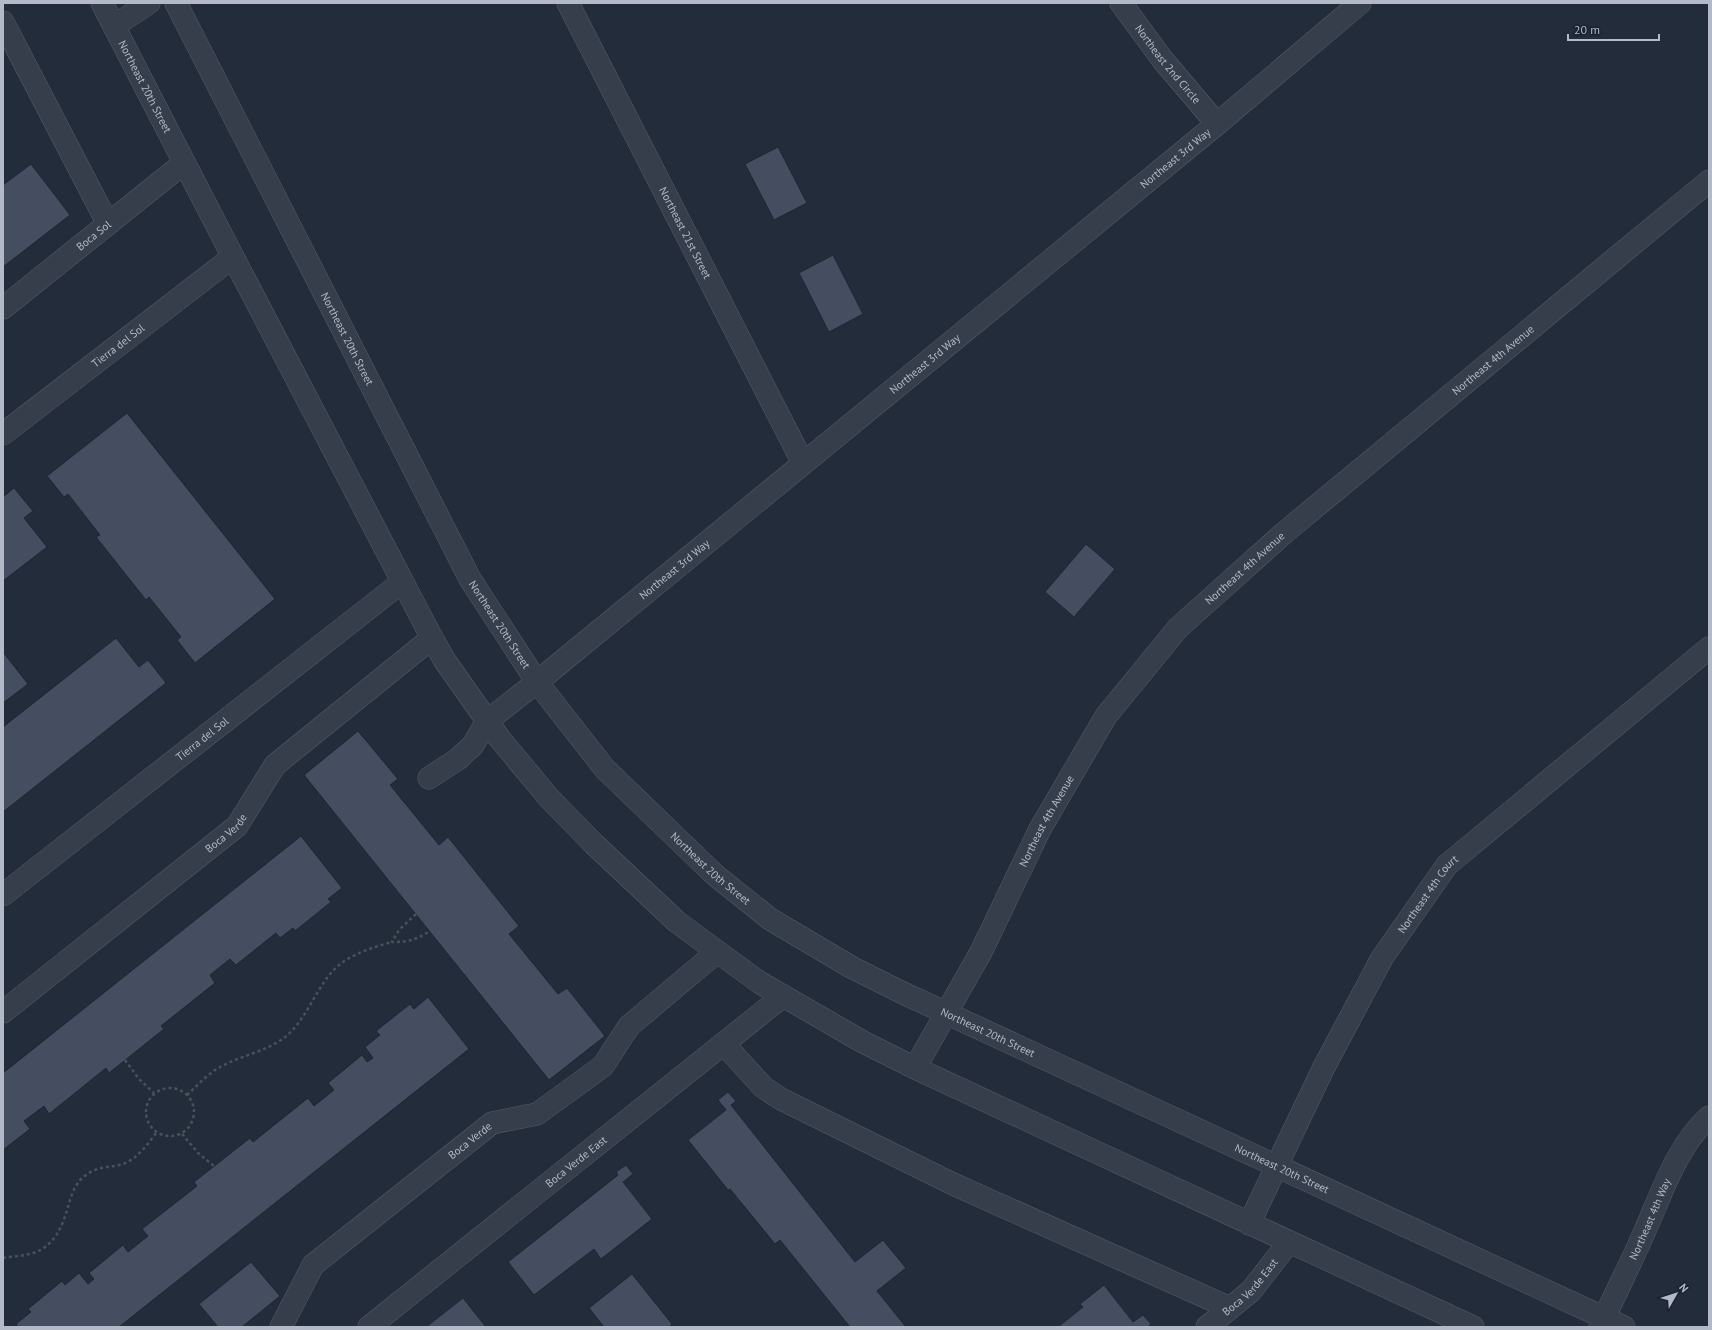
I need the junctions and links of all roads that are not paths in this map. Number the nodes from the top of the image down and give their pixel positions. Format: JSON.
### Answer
{"nodes":[{"id":1,"x":102,"y":3,"type":"edge"},
{"id":2,"x":149,"y":3,"type":"edge"},
{"id":3,"x":176,"y":3,"type":"edge"},
{"id":4,"x":568,"y":3,"type":"edge"},
{"id":5,"x":1121,"y":3,"type":"edge"},
{"id":6,"x":1360,"y":3,"type":"edge"},
{"id":7,"x":3,"y":22,"type":"edge"},
{"id":8,"x":114,"y":26,"type":"junction"},
{"id":9,"x":1217,"y":124,"type":"junction"},
{"id":10,"x":184,"y":163,"type":"junction"},
{"id":11,"x":1709,"y":181,"type":"edge"},
{"id":12,"x":108,"y":224,"type":"junction"},
{"id":13,"x":233,"y":257,"type":"junction"},
{"id":14,"x":3,"y":308,"type":"edge"},
{"id":15,"x":3,"y":434,"type":"edge"},
{"id":16,"x":803,"y":463,"type":"junction"},
{"id":17,"x":402,"y":582,"type":"junction"},
{"id":18,"x":432,"y":638,"type":"junction"},
{"id":19,"x":1709,"y":648,"type":"edge"},
{"id":20,"x":537,"y":682,"type":"junction"},
{"id":21,"x":487,"y":721,"type":"junction"},
{"id":22,"x":429,"y":778,"type":"dead end"},
{"id":23,"x":3,"y":895,"type":"edge"},
{"id":24,"x":717,"y":952,"type":"junction"},
{"id":25,"x":783,"y":996,"type":"junction"},
{"id":26,"x":3,"y":1012,"type":"edge"},
{"id":27,"x":947,"y":1013,"type":"junction"},
{"id":28,"x":724,"y":1044,"type":"junction"},
{"id":29,"x":915,"y":1068,"type":"junction"},
{"id":30,"x":1709,"y":1117,"type":"edge"},
{"id":31,"x":1276,"y":1166,"type":"junction"},
{"id":32,"x":1249,"y":1224,"type":"junction"},
{"id":33,"x":1289,"y":1242,"type":"junction"},
{"id":34,"x":1230,"y":1308,"type":"junction"},
{"id":35,"x":1602,"y":1322,"type":"edge"},
{"id":36,"x":280,"y":1327,"type":"edge"},
{"id":37,"x":369,"y":1327,"type":"edge"},
{"id":38,"x":1207,"y":1327,"type":"edge"},
{"id":39,"x":1473,"y":1327,"type":"edge"},
{"id":40,"x":1624,"y":1327,"type":"edge"}],
"edges":[{"from":1,"to":8,"type":"street","name":"Northeast 20th Street"},
{"from":2,"to":8,"type":"street"},
{"from":3,"to":20,"type":"street","name":"Northeast 20th Street"},
{"from":4,"to":16,"type":"street","name":"Northeast 21st Street"},
{"from":5,"to":9,"type":"street","name":"Northeast 2nd Circle"},
{"from":6,"to":9,"type":"street","name":"Northeast 3rd Way"},
{"from":7,"to":12,"type":"street"},
{"from":8,"to":10,"type":"street","name":"Northeast 20th Street"},
{"from":9,"to":16,"type":"street","name":"Northeast 3rd Way"},
{"from":10,"to":12,"type":"street","name":"Boca Sol"},
{"from":10,"to":13,"type":"street","name":"Northeast 20th Street"},
{"from":11,"to":27,"type":"street","name":"Northeast 4th Avenue"},
{"from":12,"to":14,"type":"street","name":"Boca Sol"},
{"from":13,"to":15,"type":"street","name":"Tierra del Sol"},
{"from":13,"to":17,"type":"street","name":"Northeast 20th Street"},
{"from":16,"to":20,"type":"street","name":"Northeast 3rd Way"},
{"from":17,"to":18,"type":"street","name":"Northeast 20th Street"},
{"from":17,"to":23,"type":"street","name":"Tierra del Sol"},
{"from":18,"to":21,"type":"street","name":"Northeast 20th Street"},
{"from":18,"to":26,"type":"street","name":"Boca Verde"},
{"from":19,"to":31,"type":"street","name":"Northeast 4th Court"},
{"from":20,"to":21,"type":"street","name":"Northeast 3rd Way"},
{"from":20,"to":27,"type":"street","name":"Northeast 20th Street"},
{"from":21,"to":22,"type":"street"},
{"from":21,"to":24,"type":"street","name":"Northeast 20th Street"},
{"from":24,"to":25,"type":"street","name":"Northeast 20th Street"},
{"from":24,"to":36,"type":"street","name":"Boca Verde"},
{"from":25,"to":28,"type":"street","name":"Boca Verde East"},
{"from":25,"to":29,"type":"street","name":"Northeast 20th Street"},
{"from":27,"to":29,"type":"street","name":"Northeast 4th Avenue"},
{"from":27,"to":31,"type":"street","name":"Northeast 20th Street"},
{"from":28,"to":34,"type":"street"},
{"from":28,"to":37,"type":"street","name":"Boca Verde East"},
{"from":29,"to":32,"type":"street","name":"Northeast 20th Street"},
{"from":30,"to":35,"type":"street","name":"Northeast 4th Way"},
{"from":31,"to":32,"type":"street","name":"Northeast 4th Court"},
{"from":31,"to":35,"type":"street","name":"Northeast 20th Street"},
{"from":32,"to":33,"type":"street","name":"Northeast 20th Street"},
{"from":33,"to":34,"type":"street","name":"Boca Verde East"},
{"from":33,"to":39,"type":"street","name":"Northeast 20th Street"},
{"from":34,"to":38,"type":"street","name":"Boca Verde East"},
{"from":35,"to":40,"type":"street","name":"Northeast 20th Street"}]}
